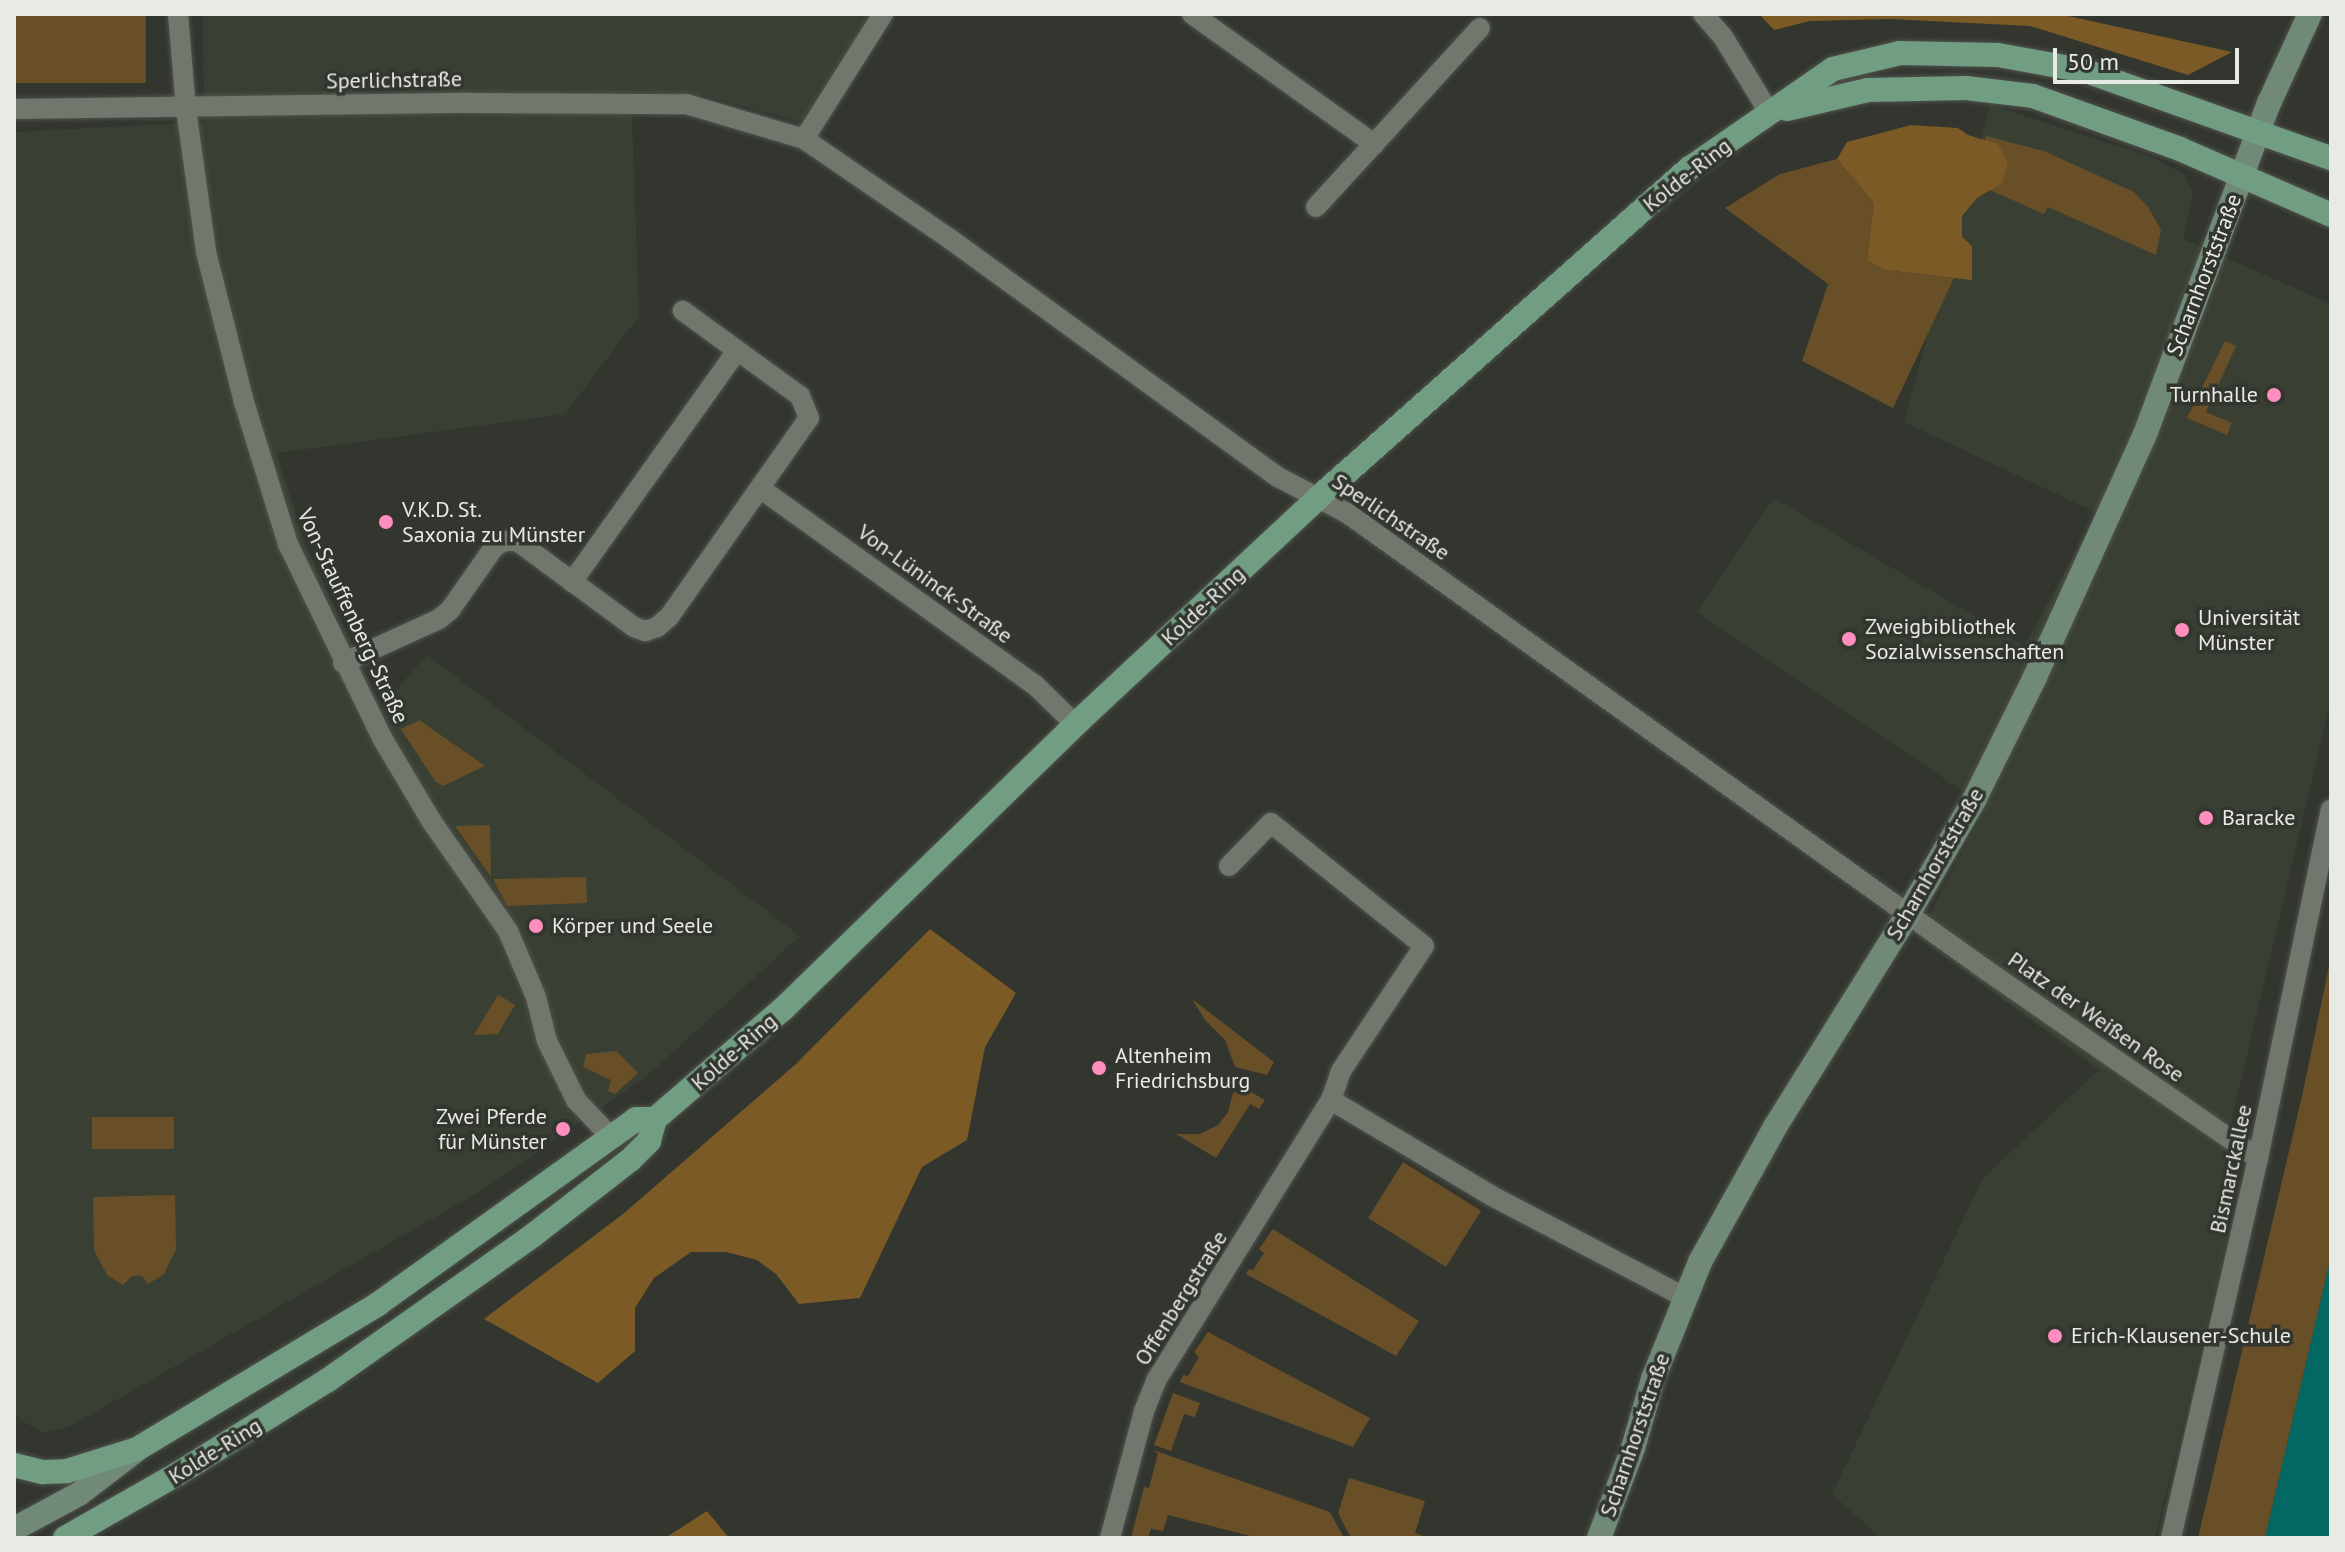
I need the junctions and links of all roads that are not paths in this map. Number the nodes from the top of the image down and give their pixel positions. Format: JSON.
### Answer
{"nodes":[{"id":1,"x":178,"y":14,"type":"edge"},
{"id":2,"x":883,"y":14,"type":"edge"},
{"id":3,"x":1192,"y":14,"type":"edge"},
{"id":4,"x":1703,"y":14,"type":"edge"},
{"id":5,"x":2310,"y":14,"type":"edge"},
{"id":6,"x":1480,"y":28,"type":"dead end"},
{"id":7,"x":14,"y":109,"type":"edge"},
{"id":8,"x":186,"y":109,"type":"junction"},
{"id":9,"x":1770,"y":114,"type":"junction"},
{"id":10,"x":2258,"y":131,"type":"junction"},
{"id":11,"x":804,"y":139,"type":"junction"},
{"id":12,"x":1374,"y":144,"type":"junction"},
{"id":13,"x":2331,"y":158,"type":"edge"},
{"id":14,"x":2242,"y":174,"type":"junction"},
{"id":15,"x":1316,"y":207,"type":"dead end"},
{"id":16,"x":2331,"y":215,"type":"edge"},
{"id":17,"x":683,"y":311,"type":"dead end"},
{"id":18,"x":737,"y":351,"type":"junction"},
{"id":19,"x":761,"y":489,"type":"junction"},
{"id":20,"x":1319,"y":497,"type":"junction"},
{"id":21,"x":572,"y":582,"type":"junction"},
{"id":22,"x":343,"y":663,"type":"junction"},
{"id":23,"x":1076,"y":725,"type":"junction"},
{"id":24,"x":2331,"y":810,"type":"edge"},
{"id":25,"x":1229,"y":866,"type":"dead end"},
{"id":26,"x":1908,"y":914,"type":"junction"},
{"id":27,"x":1331,"y":1100,"type":"junction"},
{"id":28,"x":655,"y":1119,"type":"junction"},
{"id":29,"x":611,"y":1137,"type":"junction"},
{"id":30,"x":2258,"y":1158,"type":"junction"},
{"id":31,"x":1684,"y":1297,"type":"junction"},
{"id":32,"x":137,"y":1449,"type":"junction"},
{"id":33,"x":14,"y":1465,"type":"edge"},
{"id":34,"x":14,"y":1529,"type":"edge"},
{"id":35,"x":65,"y":1538,"type":"edge"},
{"id":36,"x":1110,"y":1538,"type":"edge"},
{"id":37,"x":1599,"y":1538,"type":"edge"},
{"id":38,"x":2171,"y":1538,"type":"edge"}],
"edges":[{"from":1,"to":8,"type":"street","name":"Von-Stauffenberg-Straße"},
{"from":2,"to":11,"type":"street"},
{"from":3,"to":12,"type":"street"},
{"from":4,"to":9,"type":"street"},
{"from":5,"to":10,"type":"street","name":"Scharnhorststraße"},
{"from":6,"to":12,"type":"street"},
{"from":7,"to":8,"type":"street","name":"Sperlichstraße"},
{"from":8,"to":11,"type":"street","name":"Sperlichstraße"},
{"from":8,"to":22,"type":"street","name":"Von-Stauffenberg-Straße"},
{"from":9,"to":10,"type":"main road","name":"Kolde-Ring"},
{"from":9,"to":14,"type":"main road","name":"Kolde-Ring"},
{"from":9,"to":20,"type":"main road","name":"Kolde-Ring"},
{"from":10,"to":13,"type":"main road","name":"Kolde-Ring"},
{"from":10,"to":14,"type":"street","name":"Scharnhorststraße"},
{"from":11,"to":20,"type":"street","name":"Sperlichstraße"},
{"from":12,"to":15,"type":"street"},
{"from":14,"to":16,"type":"main road","name":"Kolde-Ring"},
{"from":14,"to":26,"type":"street","name":"Scharnhorststraße"},
{"from":17,"to":18,"type":"street"},
{"from":18,"to":19,"type":"street"},
{"from":18,"to":21,"type":"street"},
{"from":19,"to":21,"type":"street"},
{"from":19,"to":23,"type":"street","name":"Von-Lüninck-Straße"},
{"from":20,"to":23,"type":"main road","name":"Kolde-Ring"},
{"from":20,"to":26,"type":"street","name":"Sperlichstraße"},
{"from":21,"to":22,"type":"street"},
{"from":22,"to":29,"type":"street","name":"Von-Stauffenberg-Straße"},
{"from":23,"to":28,"type":"main road","name":"Kolde-Ring"},
{"from":24,"to":30,"type":"street","name":"Bismarckallee"},
{"from":25,"to":27,"type":"street","name":"Offenbergstraße"},
{"from":26,"to":30,"type":"street","name":"Platz der Weißen Rose"},
{"from":26,"to":31,"type":"street","name":"Scharnhorststraße"},
{"from":27,"to":31,"type":"street"},
{"from":27,"to":36,"type":"street","name":"Offenbergstraße"},
{"from":28,"to":29,"type":"main road","name":"Kolde-Ring"},
{"from":28,"to":35,"type":"main road","name":"Kolde-Ring"},
{"from":29,"to":32,"type":"main road","name":"Kolde-Ring"},
{"from":30,"to":38,"type":"street","name":"Bismarckallee"},
{"from":31,"to":37,"type":"street","name":"Scharnhorststraße"},
{"from":32,"to":33,"type":"main road","name":"Kolde-Ring"},
{"from":32,"to":34,"type":"street","name":"Kolde-Ring"}]}
